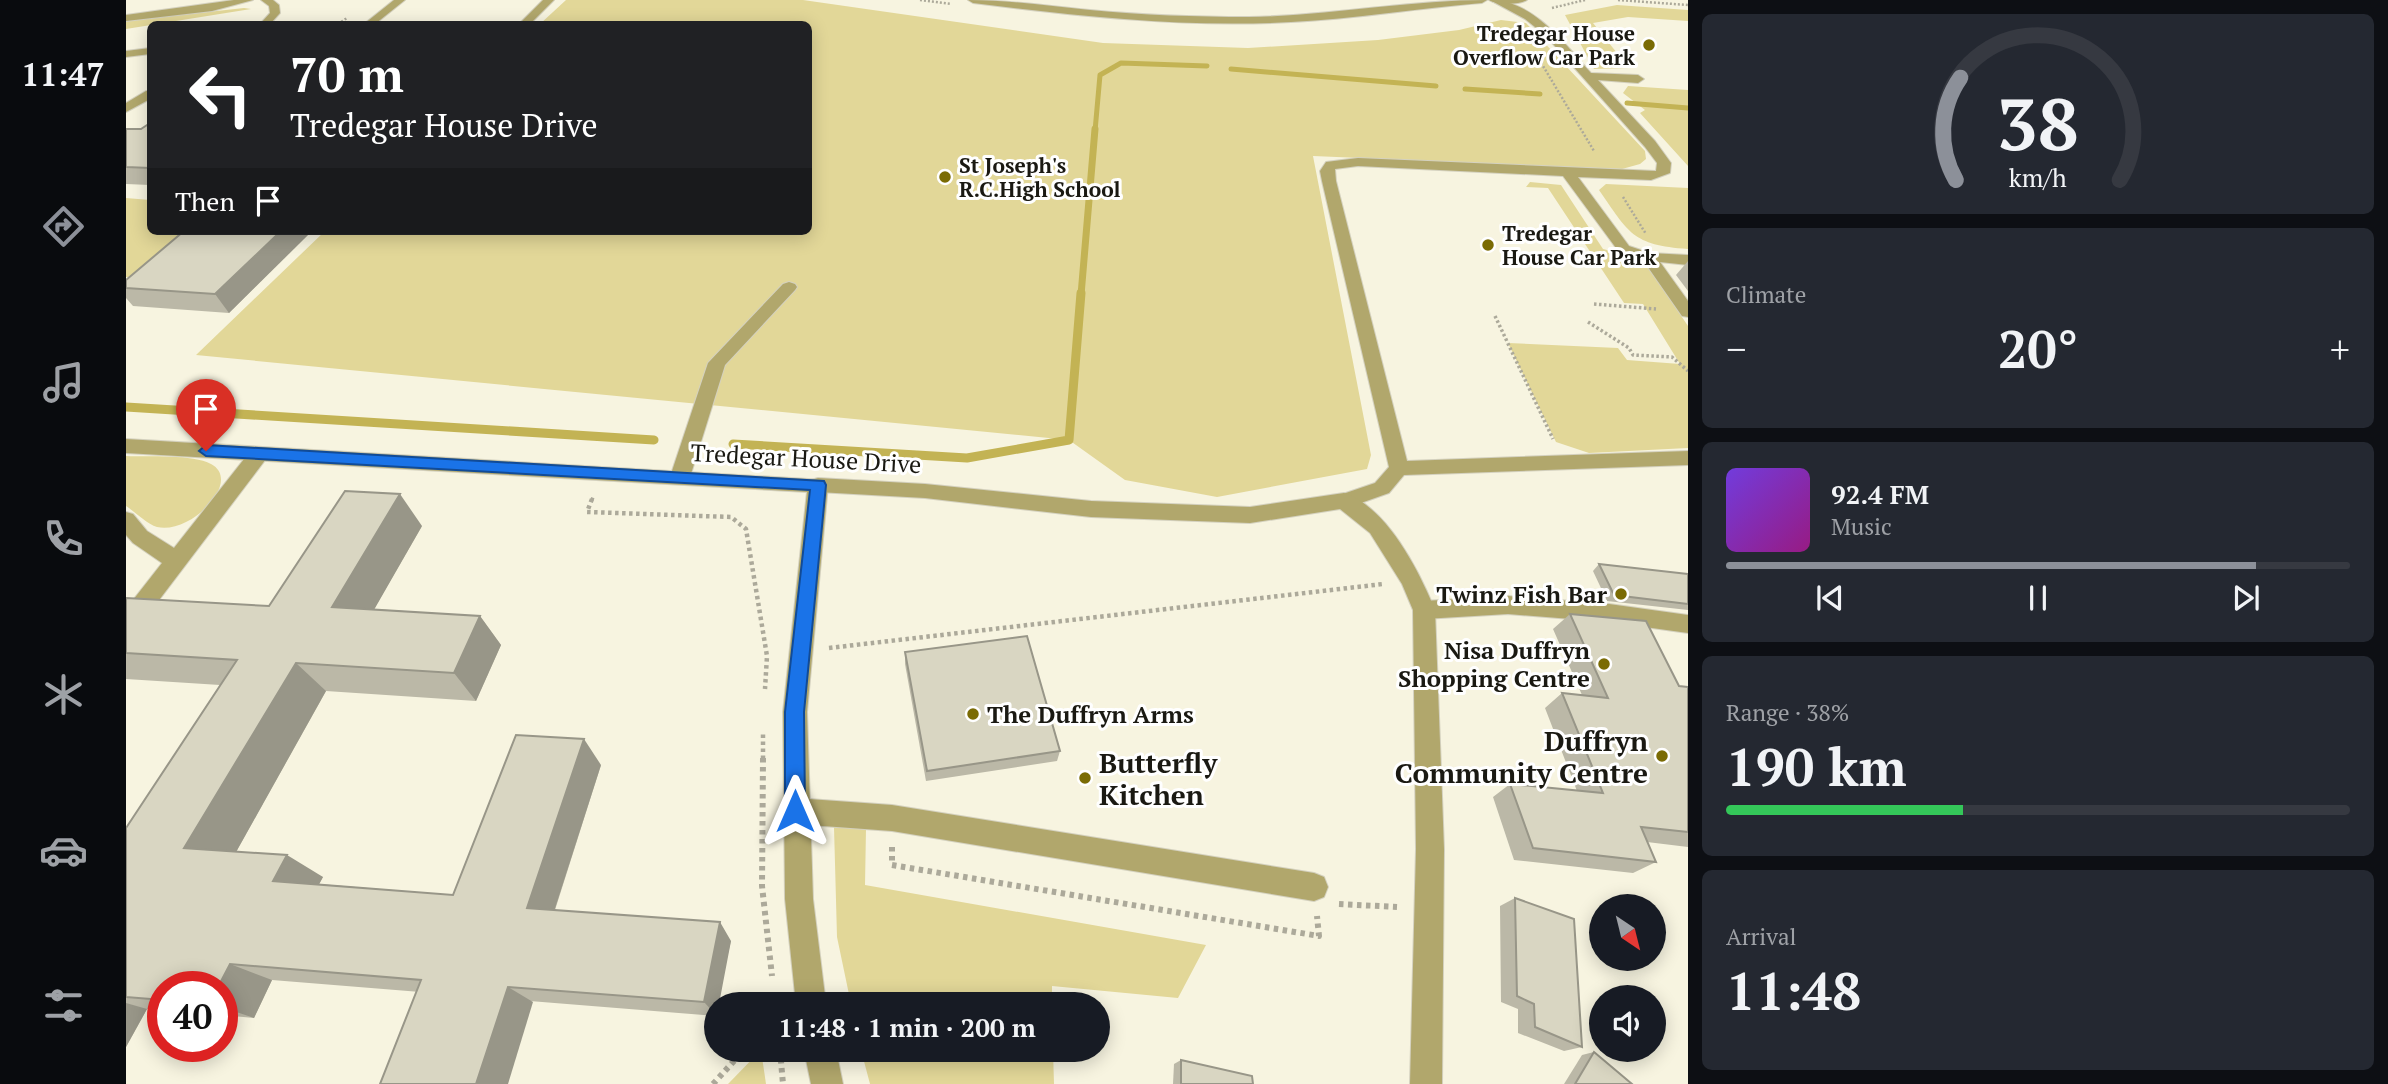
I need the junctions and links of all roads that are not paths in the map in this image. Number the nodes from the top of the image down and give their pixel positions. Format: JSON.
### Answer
{"nodes":[{"id":1,"x":248,"y":0,"type":"edge"},
{"id":2,"x":266,"y":0,"type":"edge"},
{"id":3,"x":400,"y":0,"type":"edge"},
{"id":4,"x":549,"y":0,"type":"edge"},
{"id":5,"x":973,"y":0,"type":"edge"},
{"id":6,"x":1408,"y":0,"type":"edge"},
{"id":7,"x":1482,"y":0,"type":"edge"},
{"id":8,"x":1494,"y":0,"type":"edge"},
{"id":9,"x":1522,"y":0,"type":"edge"},
{"id":10,"x":1528,"y":0,"type":"edge"},
{"id":11,"x":1385,"y":8,"type":"junction"},
{"id":12,"x":126,"y":18,"type":"edge"},
{"id":13,"x":268,"y":21,"type":"edge"},
{"id":14,"x":373,"y":21,"type":"edge"},
{"id":15,"x":527,"y":21,"type":"edge"},
{"id":16,"x":1549,"y":33,"type":"junction"},
{"id":17,"x":147,"y":51,"type":"edge"},
{"id":18,"x":126,"y":54,"type":"edge"},
{"id":19,"x":1590,"y":76,"type":"junction"},
{"id":20,"x":1638,"y":79,"type":"dead end"},
{"id":21,"x":147,"y":96,"type":"edge"},
{"id":22,"x":126,"y":108,"type":"edge"},
{"id":23,"x":1569,"y":174,"type":"junction"},
{"id":24,"x":1655,"y":257,"type":"junction"},
{"id":25,"x":1688,"y":260,"type":"edge"},
{"id":26,"x":789,"y":287,"type":"dead end"},
{"id":27,"x":1688,"y":312,"type":"edge"},
{"id":28,"x":126,"y":446,"type":"edge"},
{"id":29,"x":259,"y":454,"type":"junction"},
{"id":30,"x":1688,"y":458,"type":"edge"},
{"id":31,"x":1399,"y":468,"type":"junction"},
{"id":32,"x":680,"y":477,"type":"junction"},
{"id":33,"x":818,"y":485,"type":"junction"},
{"id":34,"x":1344,"y":501,"type":"junction"},
{"id":35,"x":126,"y":520,"type":"edge"},
{"id":36,"x":176,"y":561,"type":"junction"},
{"id":37,"x":1424,"y":610,"type":"junction"},
{"id":38,"x":1688,"y":624,"type":"edge"},
{"id":39,"x":126,"y":626,"type":"edge"},
{"id":40,"x":795,"y":811,"type":"junction"},
{"id":41,"x":1320,"y":898,"type":"road end"},
{"id":42,"x":810,"y":992,"type":"edge"},
{"id":43,"x":822,"y":1062,"type":"edge"},
{"id":44,"x":827,"y":1084,"type":"edge"},
{"id":45,"x":1426,"y":1084,"type":"edge"}],
"edges":[{"from":1,"to":12,"type":"street"},
{"from":2,"to":13,"type":"street"},
{"from":3,"to":14,"type":"street"},
{"from":4,"to":15,"type":"street"},
{"from":5,"to":11,"type":"street"},
{"from":6,"to":11,"type":"street"},
{"from":7,"to":11,"type":"street"},
{"from":8,"to":9,"type":"street"},
{"from":8,"to":16,"type":"street"},
{"from":10,"to":16,"type":"street"},
{"from":16,"to":19,"type":"street"},
{"from":17,"to":18,"type":"street"},
{"from":19,"to":20,"type":"street"},
{"from":19,"to":23,"type":"street"},
{"from":21,"to":22,"type":"street"},
{"from":23,"to":24,"type":"street"},
{"from":23,"to":31,"type":"street"},
{"from":24,"to":25,"type":"street"},
{"from":24,"to":27,"type":"street"},
{"from":26,"to":32,"type":"street"},
{"from":28,"to":29,"type":"street","name":"Tredegar House Drive"},
{"from":29,"to":32,"type":"street","name":"Tredegar House Drive"},
{"from":29,"to":36,"type":"street"},
{"from":30,"to":31,"type":"street"},
{"from":31,"to":34,"type":"street","name":"Tredegar House Drive"},
{"from":32,"to":33,"type":"street","name":"Tredegar House Drive"},
{"from":33,"to":34,"type":"street","name":"Tredegar House Drive"},
{"from":33,"to":40,"type":"street"},
{"from":34,"to":37,"type":"street"},
{"from":35,"to":36,"type":"street"},
{"from":36,"to":39,"type":"street"},
{"from":37,"to":38,"type":"street"},
{"from":37,"to":45,"type":"street"},
{"from":40,"to":41,"type":"street"},
{"from":40,"to":42,"type":"street"},
{"from":43,"to":44,"type":"street"}]}
